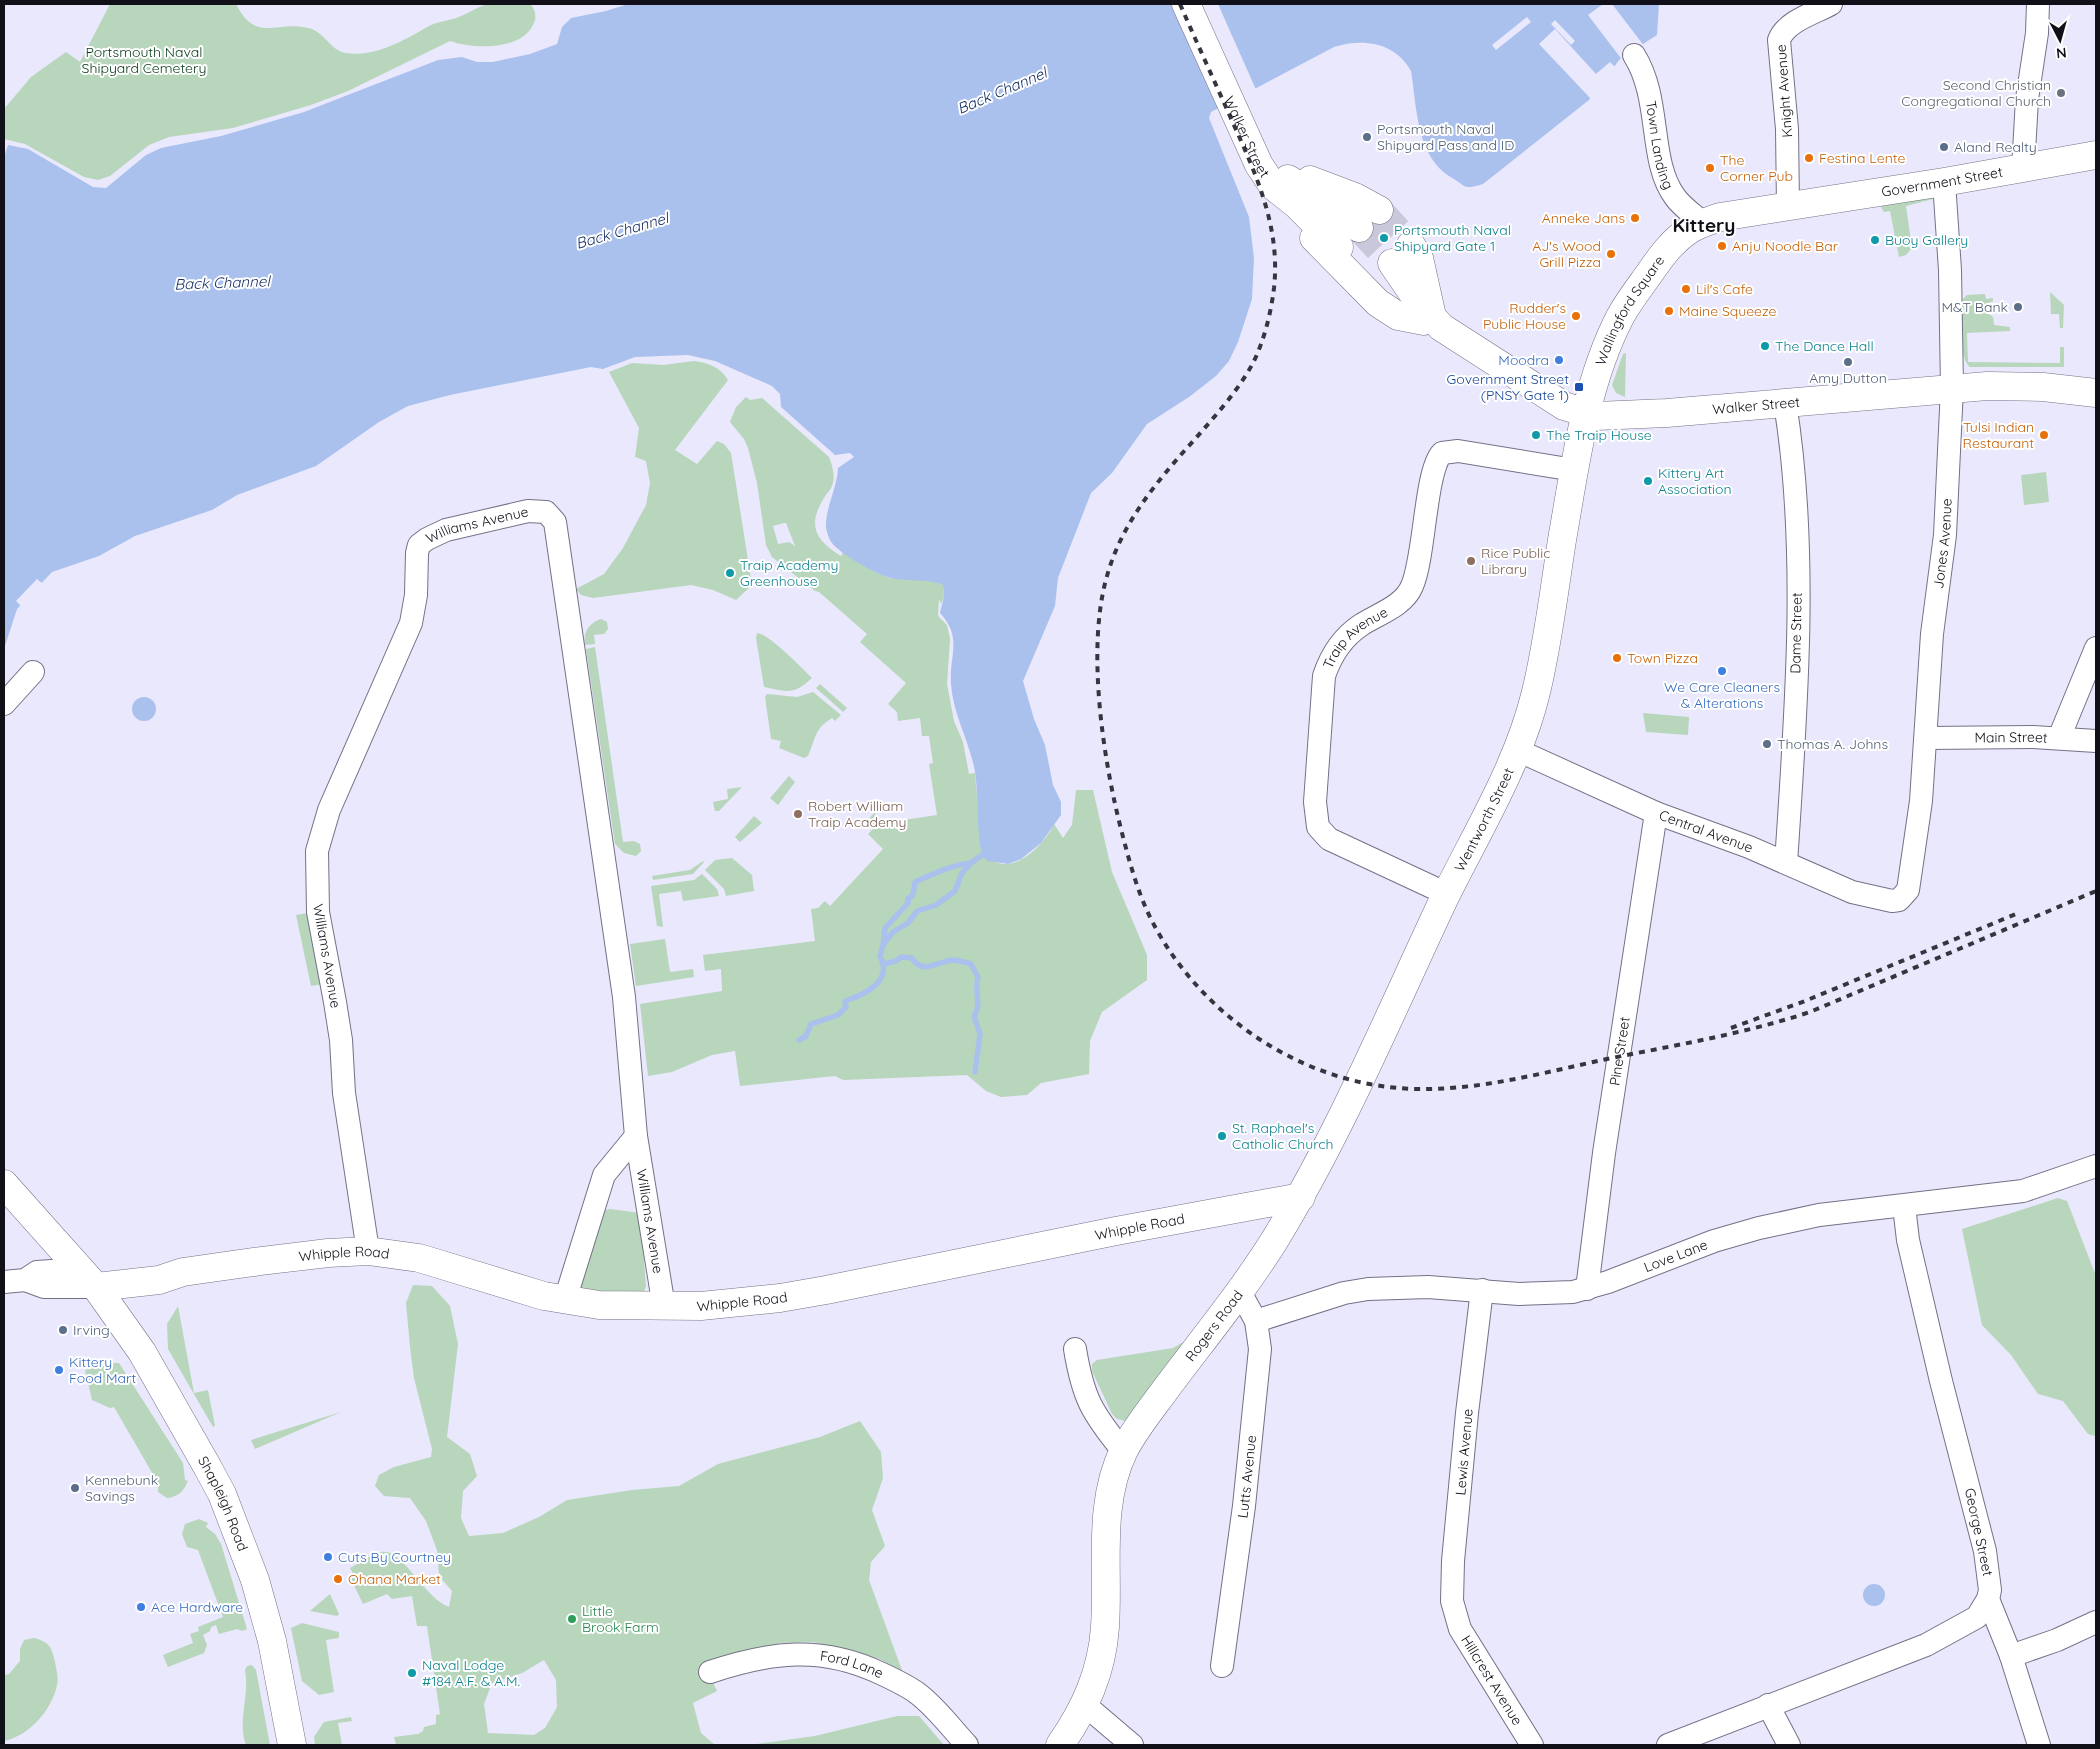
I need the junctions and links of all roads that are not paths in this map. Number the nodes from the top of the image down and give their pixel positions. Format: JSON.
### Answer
{"nodes":[{"id":1,"x":1186,"y":4,"type":"edge"},
{"id":2,"x":1202,"y":4,"type":"edge"},
{"id":3,"x":1831,"y":4,"type":"edge"},
{"id":4,"x":2038,"y":4,"type":"edge"},
{"id":5,"x":1634,"y":55,"type":"dead end"},
{"id":6,"x":1241,"y":109,"type":"junction"},
{"id":7,"x":2096,"y":155,"type":"edge"},
{"id":8,"x":2023,"y":169,"type":"junction"},
{"id":9,"x":1276,"y":177,"type":"junction"},
{"id":10,"x":1944,"y":182,"type":"junction"},
{"id":11,"x":1788,"y":207,"type":"junction"},
{"id":12,"x":1369,"y":219,"type":"tunnel mouth"},
{"id":13,"x":1703,"y":222,"type":"junction"},
{"id":14,"x":1339,"y":247,"type":"tunnel mouth"},
{"id":15,"x":1402,"y":254,"type":"tunnel mouth"},
{"id":16,"x":1372,"y":282,"type":"tunnel mouth"},
{"id":17,"x":1432,"y":322,"type":"junction"},
{"id":18,"x":1952,"y":388,"type":"junction"},
{"id":19,"x":2096,"y":393,"type":"edge"},
{"id":20,"x":1784,"y":403,"type":"junction"},
{"id":21,"x":1587,"y":414,"type":"junction"},
{"id":22,"x":1574,"y":470,"type":"junction"},
{"id":23,"x":2096,"y":648,"type":"edge"},
{"id":24,"x":33,"y":672,"type":"dead end"},
{"id":25,"x":4,"y":704,"type":"edge"},
{"id":26,"x":1926,"y":738,"type":"junction"},
{"id":27,"x":2059,"y":738,"type":"junction"},
{"id":28,"x":2096,"y":741,"type":"edge"},
{"id":29,"x":1517,"y":750,"type":"junction"},
{"id":30,"x":1656,"y":813,"type":"junction"},
{"id":31,"x":1786,"y":863,"type":"junction"},
{"id":32,"x":1447,"y":894,"type":"junction"},
{"id":33,"x":1899,"y":900,"type":"joint"},
{"id":34,"x":636,"y":1136,"type":"junction"},
{"id":35,"x":2096,"y":1166,"type":"edge"},
{"id":36,"x":4,"y":1184,"type":"edge"},
{"id":37,"x":1301,"y":1197,"type":"junction"},
{"id":38,"x":1904,"y":1206,"type":"junction"},
{"id":39,"x":368,"y":1251,"type":"junction"},
{"id":40,"x":88,"y":1278,"type":"junction"},
{"id":41,"x":14,"y":1281,"type":"edge"},
{"id":42,"x":1587,"y":1289,"type":"junction"},
{"id":43,"x":1482,"y":1290,"type":"junction"},
{"id":44,"x":1240,"y":1292,"type":"junction"},
{"id":45,"x":565,"y":1300,"type":"junction"},
{"id":46,"x":664,"y":1307,"type":"junction"},
{"id":47,"x":1256,"y":1321,"type":"junction"},
{"id":48,"x":1075,"y":1349,"type":"dead end"},
{"id":49,"x":1124,"y":1451,"type":"junction"},
{"id":50,"x":1988,"y":1599,"type":"junction"},
{"id":51,"x":1455,"y":1615,"type":"joint"},
{"id":52,"x":2096,"y":1622,"type":"edge"},
{"id":53,"x":2011,"y":1656,"type":"junction"},
{"id":54,"x":1222,"y":1666,"type":"dead end"},
{"id":55,"x":710,"y":1672,"type":"dead end"},
{"id":56,"x":1085,"y":1705,"type":"junction"},
{"id":57,"x":1768,"y":1705,"type":"junction"},
{"id":58,"x":292,"y":1745,"type":"edge"},
{"id":59,"x":967,"y":1745,"type":"edge"},
{"id":60,"x":1060,"y":1745,"type":"edge"},
{"id":61,"x":1132,"y":1745,"type":"edge"},
{"id":62,"x":1532,"y":1745,"type":"edge"},
{"id":63,"x":1668,"y":1745,"type":"edge"},
{"id":64,"x":1790,"y":1745,"type":"edge"},
{"id":65,"x":2039,"y":1745,"type":"edge"}],
"edges":[{"from":1,"to":6,"type":"main road","name":"Walker Street"},
{"from":2,"to":6,"type":"main road","name":"Walker Street"},
{"from":3,"to":11,"type":"street","name":"Knight Avenue"},
{"from":4,"to":8,"type":"street"},
{"from":5,"to":13,"type":"street","name":"Town Landing"},
{"from":6,"to":9,"type":"main road","name":"Walker Street"},
{"from":7,"to":8,"type":"main road","name":"Government Street"},
{"from":8,"to":10,"type":"main road","name":"Government Street"},
{"from":9,"to":12,"type":"main road","name":"Walker Street"},
{"from":9,"to":14,"type":"main road","name":"Walker Street"},
{"from":9,"to":17,"type":"main road"},
{"from":10,"to":11,"type":"main road","name":"Government Street"},
{"from":10,"to":18,"type":"street","name":"Jones Avenue"},
{"from":11,"to":13,"type":"main road","name":"Wallingford Square"},
{"from":13,"to":21,"type":"main road","name":"Wallingford Square"},
{"from":15,"to":17,"type":"main road","name":"Walker Street"},
{"from":16,"to":17,"type":"main road","name":"Walker Street"},
{"from":17,"to":21,"type":"main road","name":"Walker Street"},
{"from":18,"to":19,"type":"main road","name":"Walker Street"},
{"from":18,"to":20,"type":"main road","name":"Walker Street"},
{"from":18,"to":26,"type":"street","name":"Jones Avenue"},
{"from":20,"to":21,"type":"main road","name":"Walker Street"},
{"from":20,"to":31,"type":"street","name":"Dame Street"},
{"from":21,"to":22,"type":"main road","name":"Wentworth Street"},
{"from":22,"to":29,"type":"main road","name":"Wentworth Street"},
{"from":22,"to":32,"type":"street","name":"Traip Avenue"},
{"from":23,"to":27,"type":"street"},
{"from":24,"to":25,"type":"street"},
{"from":26,"to":27,"type":"street","name":"Main Street"},
{"from":26,"to":33,"type":"street","name":"Jones Avenue"},
{"from":27,"to":28,"type":"street","name":"Main Street"},
{"from":29,"to":30,"type":"street","name":"Central Avenue"},
{"from":29,"to":32,"type":"main road","name":"Wentworth Street"},
{"from":30,"to":31,"type":"street","name":"Central Avenue"},
{"from":30,"to":42,"type":"street","name":"Pine Street"},
{"from":31,"to":33,"type":"street","name":"Central Avenue"},
{"from":32,"to":37,"type":"main road","name":"Wentworth Street"},
{"from":34,"to":39,"type":"street","name":"Williams Avenue"},
{"from":34,"to":45,"type":"street","name":"Williams Avenue"},
{"from":34,"to":46,"type":"street","name":"Williams Avenue"},
{"from":35,"to":38,"type":"street","name":"Love Lane"},
{"from":36,"to":40,"type":"main road"},
{"from":37,"to":44,"type":"main road","name":"Rogers Road"},
{"from":37,"to":46,"type":"main road","name":"Whipple Road"},
{"from":38,"to":42,"type":"street","name":"Love Lane"},
{"from":38,"to":50,"type":"street","name":"George Street"},
{"from":39,"to":40,"type":"main road","name":"Whipple Road"},
{"from":39,"to":45,"type":"main road","name":"Whipple Road"},
{"from":40,"to":41,"type":"street"},
{"from":40,"to":58,"type":"main road","name":"Shapleigh Road"},
{"from":42,"to":43,"type":"street","name":"Love Lane"},
{"from":43,"to":47,"type":"street","name":"Love Lane"},
{"from":43,"to":51,"type":"street","name":"Lewis Avenue"},
{"from":44,"to":47,"type":"street","name":"Lutts Avenue"},
{"from":44,"to":49,"type":"main road","name":"Rogers Road"},
{"from":45,"to":46,"type":"main road","name":"Whipple Road"},
{"from":47,"to":54,"type":"street","name":"Lutts Avenue"},
{"from":48,"to":49,"type":"street"},
{"from":49,"to":56,"type":"main road","name":"Rogers Road"},
{"from":50,"to":53,"type":"street"},
{"from":50,"to":57,"type":"street"},
{"from":51,"to":62,"type":"street","name":"Hillcrest Avenue"},
{"from":52,"to":53,"type":"street"},
{"from":53,"to":65,"type":"street"},
{"from":55,"to":59,"type":"street","name":"Ford Lane"},
{"from":56,"to":60,"type":"main road","name":"Rogers Road"},
{"from":56,"to":61,"type":"street"},
{"from":57,"to":63,"type":"street"},
{"from":57,"to":64,"type":"street"}]}
